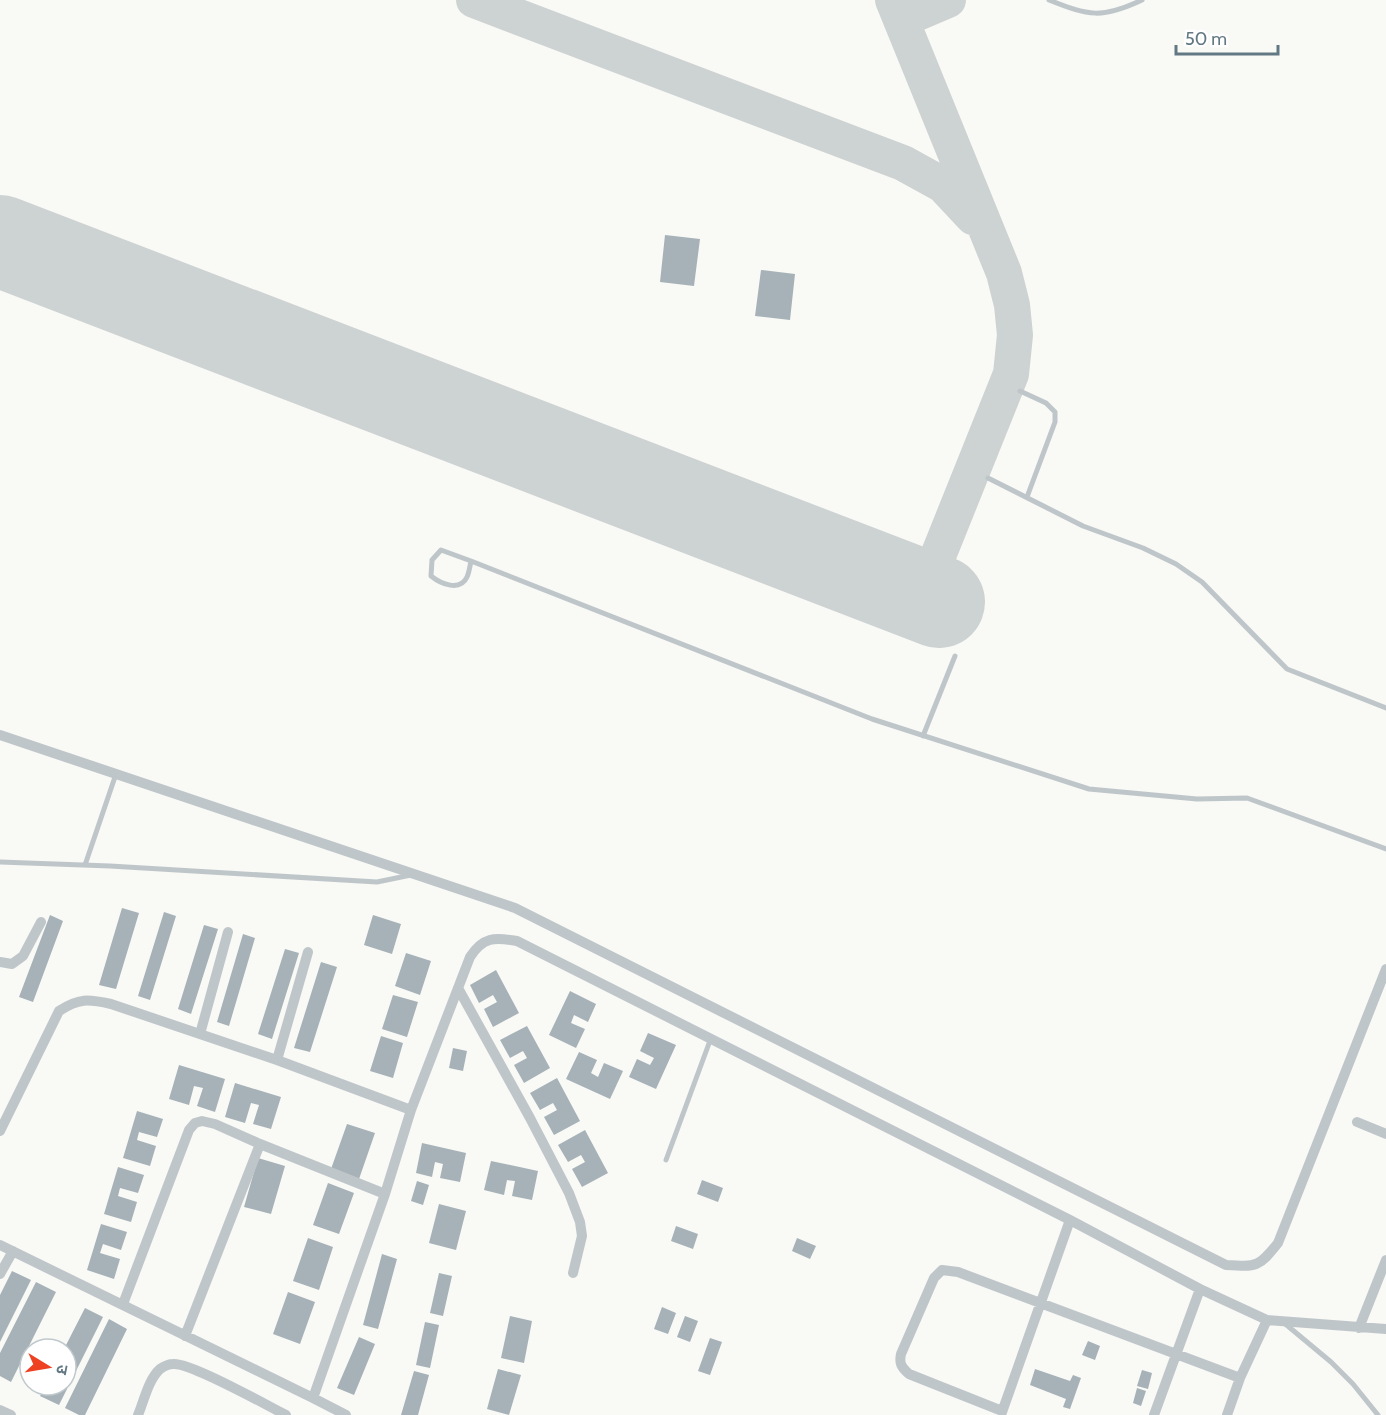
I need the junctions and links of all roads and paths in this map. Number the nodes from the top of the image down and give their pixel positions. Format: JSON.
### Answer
{"nodes":[{"id":1,"x":1049,"y":0,"type":"edge"},
{"id":2,"x":1142,"y":0,"type":"edge"},
{"id":3,"x":1020,"y":391,"type":"dead end"},
{"id":4,"x":988,"y":478,"type":"dead end"},
{"id":5,"x":1027,"y":497,"type":"junction"},
{"id":6,"x":471,"y":561,"type":"junction"},
{"id":7,"x":955,"y":656,"type":"dead end"},
{"id":8,"x":1386,"y":708,"type":"edge"},
{"id":9,"x":0,"y":735,"type":"edge"},
{"id":10,"x":923,"y":736,"type":"junction"},
{"id":11,"x":116,"y":774,"type":"junction"},
{"id":12,"x":1386,"y":849,"type":"edge"},
{"id":13,"x":0,"y":862,"type":"edge"},
{"id":14,"x":85,"y":865,"type":"junction"},
{"id":15,"x":417,"y":874,"type":"junction"},
{"id":16,"x":41,"y":922,"type":"dead end"},
{"id":17,"x":228,"y":932,"type":"dead end"},
{"id":18,"x":308,"y":952,"type":"dead end"},
{"id":19,"x":0,"y":962,"type":"edge"},
{"id":20,"x":1386,"y":969,"type":"edge"},
{"id":21,"x":458,"y":988,"type":"junction"},
{"id":22,"x":200,"y":1034,"type":"junction"},
{"id":23,"x":711,"y":1038,"type":"junction"},
{"id":24,"x":277,"y":1060,"type":"junction"},
{"id":25,"x":411,"y":1110,"type":"junction"},
{"id":26,"x":1357,"y":1122,"type":"dead end"},
{"id":27,"x":0,"y":1131,"type":"edge"},
{"id":28,"x":1386,"y":1134,"type":"edge"},
{"id":29,"x":260,"y":1144,"type":"junction"},
{"id":30,"x":666,"y":1160,"type":"dead end"},
{"id":31,"x":385,"y":1194,"type":"junction"},
{"id":32,"x":1071,"y":1220,"type":"junction"},
{"id":33,"x":0,"y":1245,"type":"edge"},
{"id":34,"x":14,"y":1251,"type":"junction"},
{"id":35,"x":1386,"y":1260,"type":"edge"},
{"id":36,"x":573,"y":1273,"type":"dead end"},
{"id":37,"x":0,"y":1274,"type":"edge"},
{"id":38,"x":1200,"y":1289,"type":"junction"},
{"id":39,"x":1041,"y":1302,"type":"junction"},
{"id":40,"x":123,"y":1304,"type":"junction"},
{"id":41,"x":1267,"y":1320,"type":"junction"},
{"id":42,"x":1281,"y":1321,"type":"junction"},
{"id":43,"x":1359,"y":1328,"type":"junction"},
{"id":44,"x":1386,"y":1329,"type":"edge"},
{"id":45,"x":185,"y":1336,"type":"junction"},
{"id":46,"x":1176,"y":1354,"type":"junction"},
{"id":47,"x":1240,"y":1378,"type":"junction"},
{"id":48,"x":313,"y":1398,"type":"junction"},
{"id":49,"x":0,"y":1410,"type":"edge"},
{"id":50,"x":1001,"y":1413,"type":"edge"},
{"id":51,"x":11,"y":1415,"type":"edge"},
{"id":52,"x":138,"y":1415,"type":"edge"},
{"id":53,"x":286,"y":1415,"type":"edge"},
{"id":54,"x":346,"y":1415,"type":"edge"},
{"id":55,"x":1154,"y":1415,"type":"edge"},
{"id":56,"x":1227,"y":1415,"type":"edge"},
{"id":57,"x":1378,"y":1415,"type":"edge"}],
"edges":[{"from":1,"to":2,"type":"lane"},
{"from":3,"to":5,"type":"lane"},
{"from":4,"to":5,"type":"lane"},
{"from":5,"to":8,"type":"lane"},
{"from":6,"to":6,"type":"lane"},
{"from":6,"to":10,"type":"lane"},
{"from":7,"to":10,"type":"lane"},
{"from":9,"to":11,"type":"street"},
{"from":10,"to":12,"type":"lane"},
{"from":11,"to":14,"type":"lane"},
{"from":11,"to":15,"type":"street"},
{"from":13,"to":14,"type":"lane"},
{"from":14,"to":15,"type":"lane"},
{"from":15,"to":20,"type":"street"},
{"from":16,"to":19,"type":"street"},
{"from":17,"to":22,"type":"street"},
{"from":18,"to":24,"type":"street"},
{"from":21,"to":23,"type":"street"},
{"from":21,"to":25,"type":"street"},
{"from":21,"to":36,"type":"street"},
{"from":22,"to":24,"type":"street"},
{"from":22,"to":27,"type":"street"},
{"from":23,"to":30,"type":"lane"},
{"from":23,"to":32,"type":"street"},
{"from":24,"to":25,"type":"street"},
{"from":25,"to":31,"type":"street"},
{"from":26,"to":28,"type":"street"},
{"from":29,"to":31,"type":"street"},
{"from":29,"to":40,"type":"street"},
{"from":29,"to":45,"type":"street"},
{"from":31,"to":48,"type":"street"},
{"from":32,"to":38,"type":"street"},
{"from":32,"to":39,"type":"street"},
{"from":33,"to":34,"type":"street"},
{"from":34,"to":37,"type":"street"},
{"from":34,"to":40,"type":"street"},
{"from":35,"to":43,"type":"street"},
{"from":38,"to":41,"type":"street"},
{"from":38,"to":46,"type":"street"},
{"from":39,"to":46,"type":"street"},
{"from":39,"to":50,"type":"street"},
{"from":39,"to":50,"type":"street"},
{"from":40,"to":45,"type":"street"},
{"from":41,"to":42,"type":"street"},
{"from":41,"to":47,"type":"street"},
{"from":42,"to":43,"type":"street"},
{"from":42,"to":57,"type":"lane"},
{"from":43,"to":44,"type":"street"},
{"from":45,"to":48,"type":"street"},
{"from":46,"to":47,"type":"street"},
{"from":46,"to":55,"type":"street"},
{"from":47,"to":56,"type":"street"},
{"from":48,"to":54,"type":"street"},
{"from":49,"to":51,"type":"street"},
{"from":52,"to":53,"type":"street"}]}
